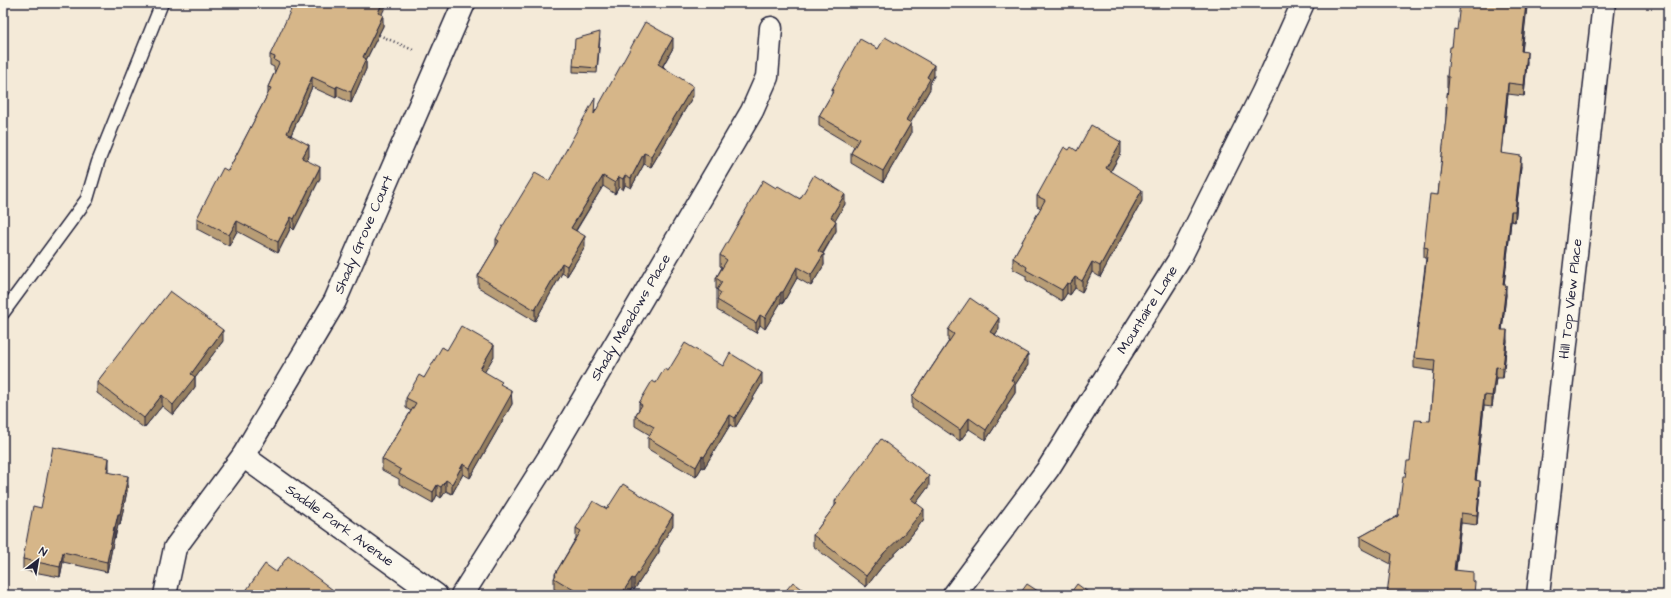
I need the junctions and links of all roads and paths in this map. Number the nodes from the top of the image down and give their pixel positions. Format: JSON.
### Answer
{"nodes":[{"id":1,"x":162,"y":3,"type":"edge"},
{"id":2,"x":464,"y":3,"type":"edge"},
{"id":3,"x":1303,"y":3,"type":"edge"},
{"id":4,"x":1604,"y":3,"type":"edge"},
{"id":5,"x":771,"y":28,"type":"dead end"},
{"id":6,"x":379,"y":35,"type":"edge"},
{"id":7,"x":413,"y":50,"type":"dead end"},
{"id":8,"x":3,"y":313,"type":"edge"},
{"id":9,"x":243,"y":456,"type":"junction"},
{"id":10,"x":165,"y":595,"type":"edge"},
{"id":11,"x":436,"y":595,"type":"edge"},
{"id":12,"x":462,"y":595,"type":"edge"},
{"id":13,"x":954,"y":595,"type":"edge"},
{"id":14,"x":1538,"y":595,"type":"edge"}],
"edges":[{"from":1,"to":8,"type":"lane"},
{"from":2,"to":9,"type":"street","name":"Shady Grove Court"},
{"from":3,"to":13,"type":"street","name":"Mountaire Lane"},
{"from":4,"to":14,"type":"street","name":"Hill Top View Place"},
{"from":5,"to":12,"type":"street","name":"Shady Meadows Place"},
{"from":6,"to":7,"type":"path"},
{"from":9,"to":10,"type":"street","name":"Shady Grove Court"},
{"from":9,"to":11,"type":"street","name":"Saddle Park Avenue"}]}
